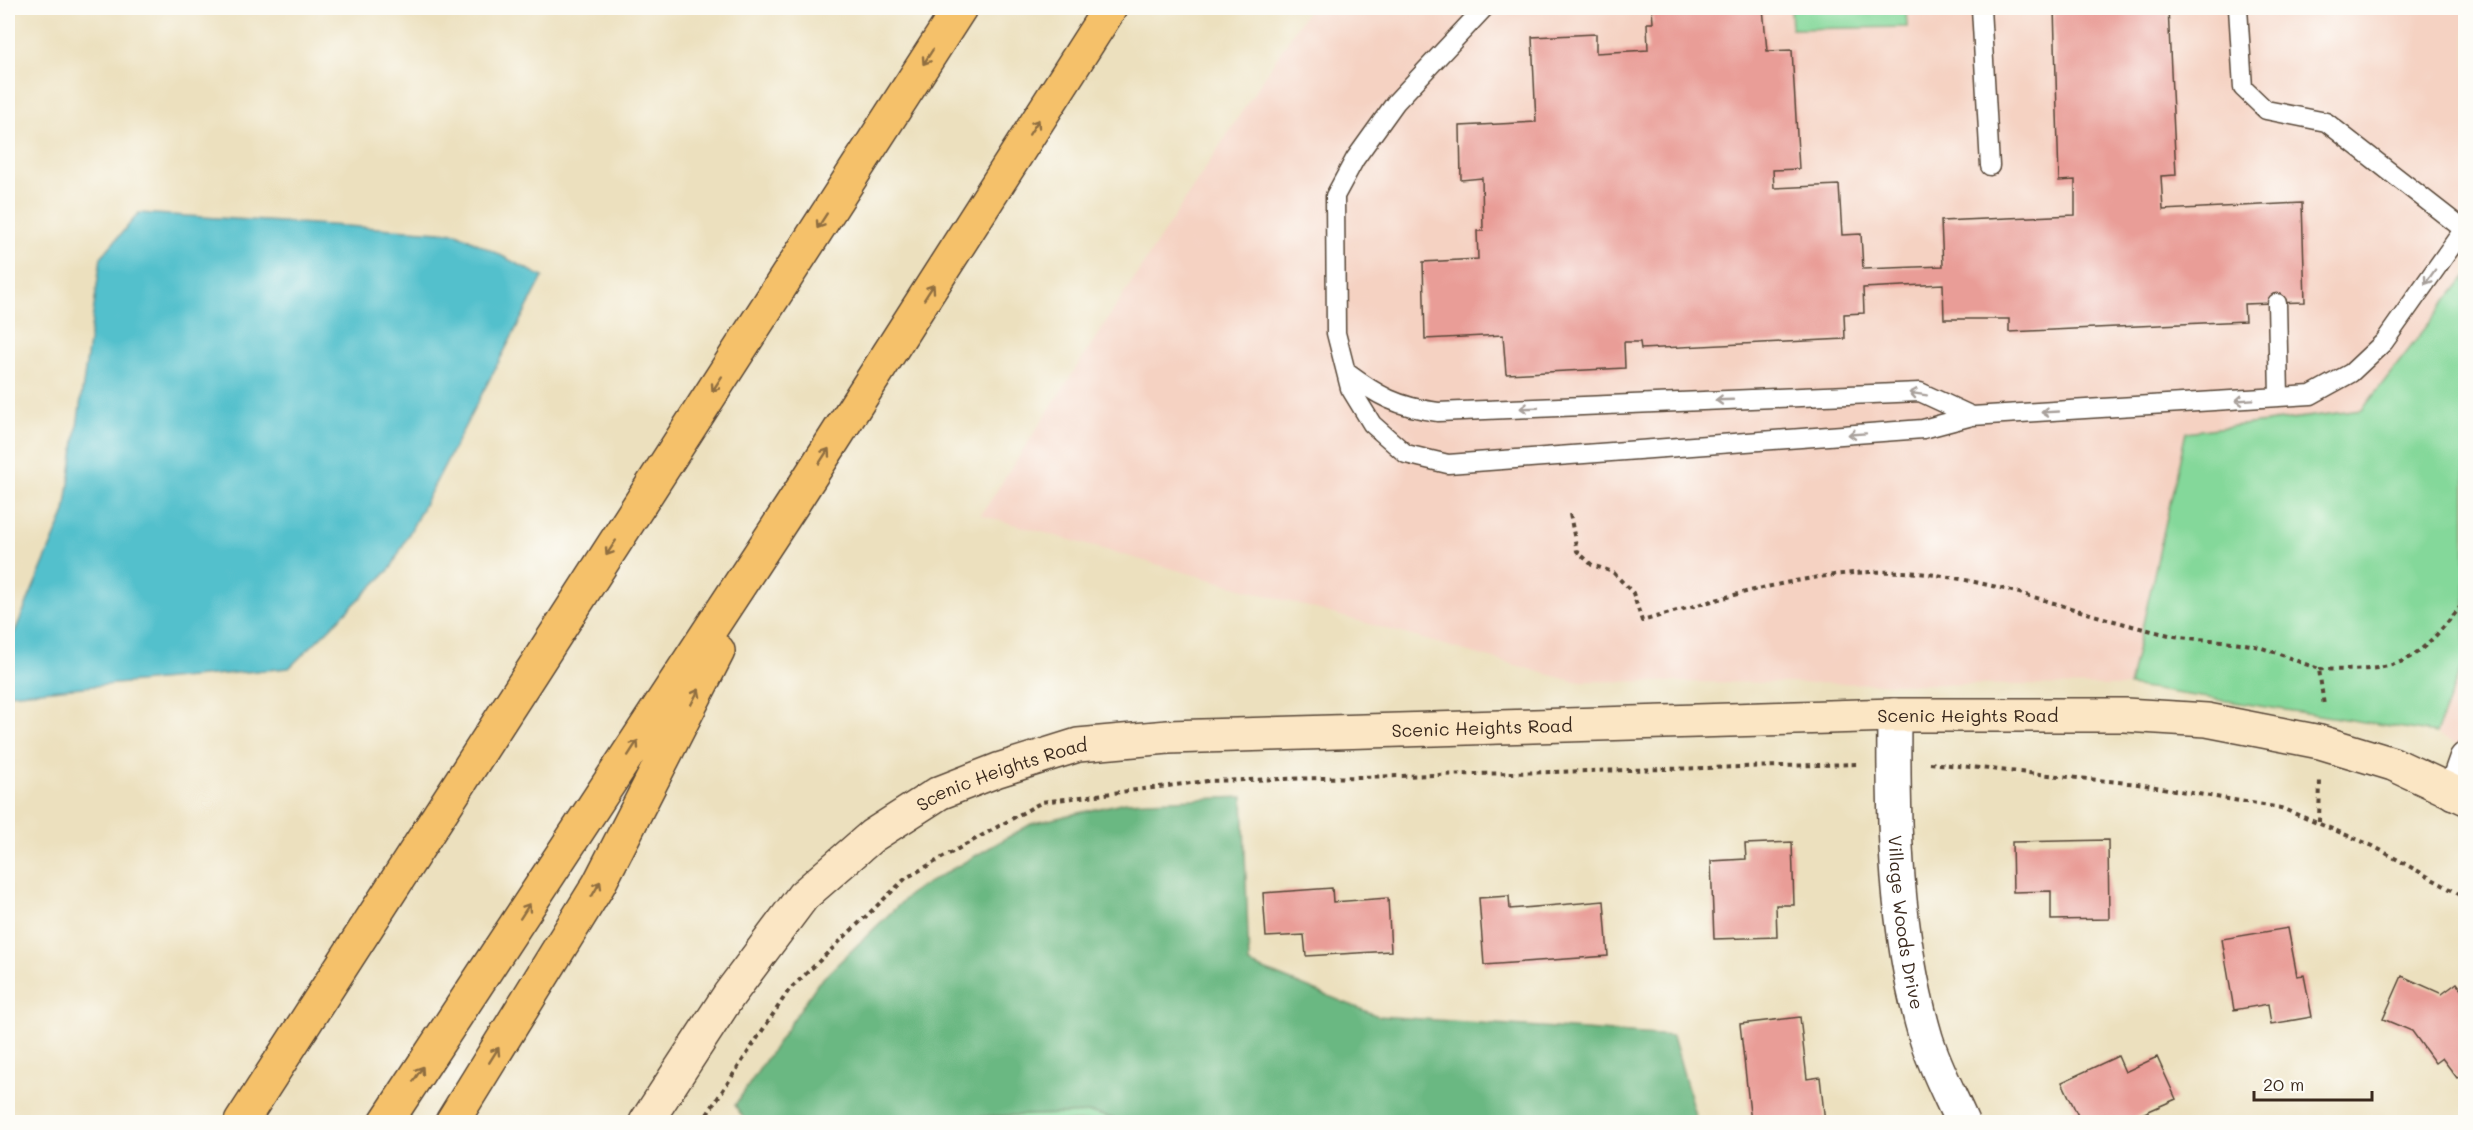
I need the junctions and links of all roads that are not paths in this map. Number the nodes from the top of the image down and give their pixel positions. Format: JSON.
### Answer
{"nodes":[{"id":1,"x":960,"y":8,"type":"edge"},
{"id":2,"x":1110,"y":8,"type":"edge"},
{"id":3,"x":1484,"y":8,"type":"edge"},
{"id":4,"x":1981,"y":8,"type":"edge"},
{"id":5,"x":2238,"y":8,"type":"edge"},
{"id":6,"x":1990,"y":166,"type":"dead end"},
{"id":7,"x":2464,"y":228,"type":"edge"},
{"id":8,"x":2277,"y":303,"type":"dead end"},
{"id":9,"x":1346,"y":372,"type":"junction"},
{"id":10,"x":2279,"y":397,"type":"junction"},
{"id":11,"x":1972,"y":416,"type":"junction"},
{"id":12,"x":792,"y":505,"type":"junction"},
{"id":13,"x":1894,"y":715,"type":"junction"},
{"id":14,"x":2466,"y":759,"type":"edge"},
{"id":15,"x":2460,"y":795,"type":"edge"},
{"id":16,"x":241,"y":1122,"type":"edge"},
{"id":17,"x":386,"y":1122,"type":"edge"},
{"id":18,"x":452,"y":1122,"type":"edge"},
{"id":19,"x":646,"y":1122,"type":"edge"},
{"id":20,"x":1962,"y":1122,"type":"edge"}],
"edges":[{"from":1,"to":16,"type":"highway","one_way":true},
{"from":12,"to":2,"type":"highway","one_way":true},
{"from":3,"to":9,"type":"lane"},
{"from":4,"to":6,"type":"lane"},
{"from":5,"to":7,"type":"lane"},
{"from":7,"to":10,"type":"lane","one_way":true},
{"from":8,"to":10,"type":"lane"},
{"from":11,"to":9,"type":"lane","one_way":true},
{"from":11,"to":9,"type":"lane","one_way":true},
{"from":10,"to":11,"type":"lane","one_way":true},
{"from":17,"to":12,"type":"highway","one_way":true},
{"from":18,"to":12,"type":"highway","one_way":true},
{"from":13,"to":15,"type":"street","name":"Scenic Heights Road"},
{"from":13,"to":19,"type":"street","name":"Scenic Heights Road"},
{"from":13,"to":20,"type":"street","name":"Village Woods Drive"},
{"from":14,"to":15,"type":"street"}]}
